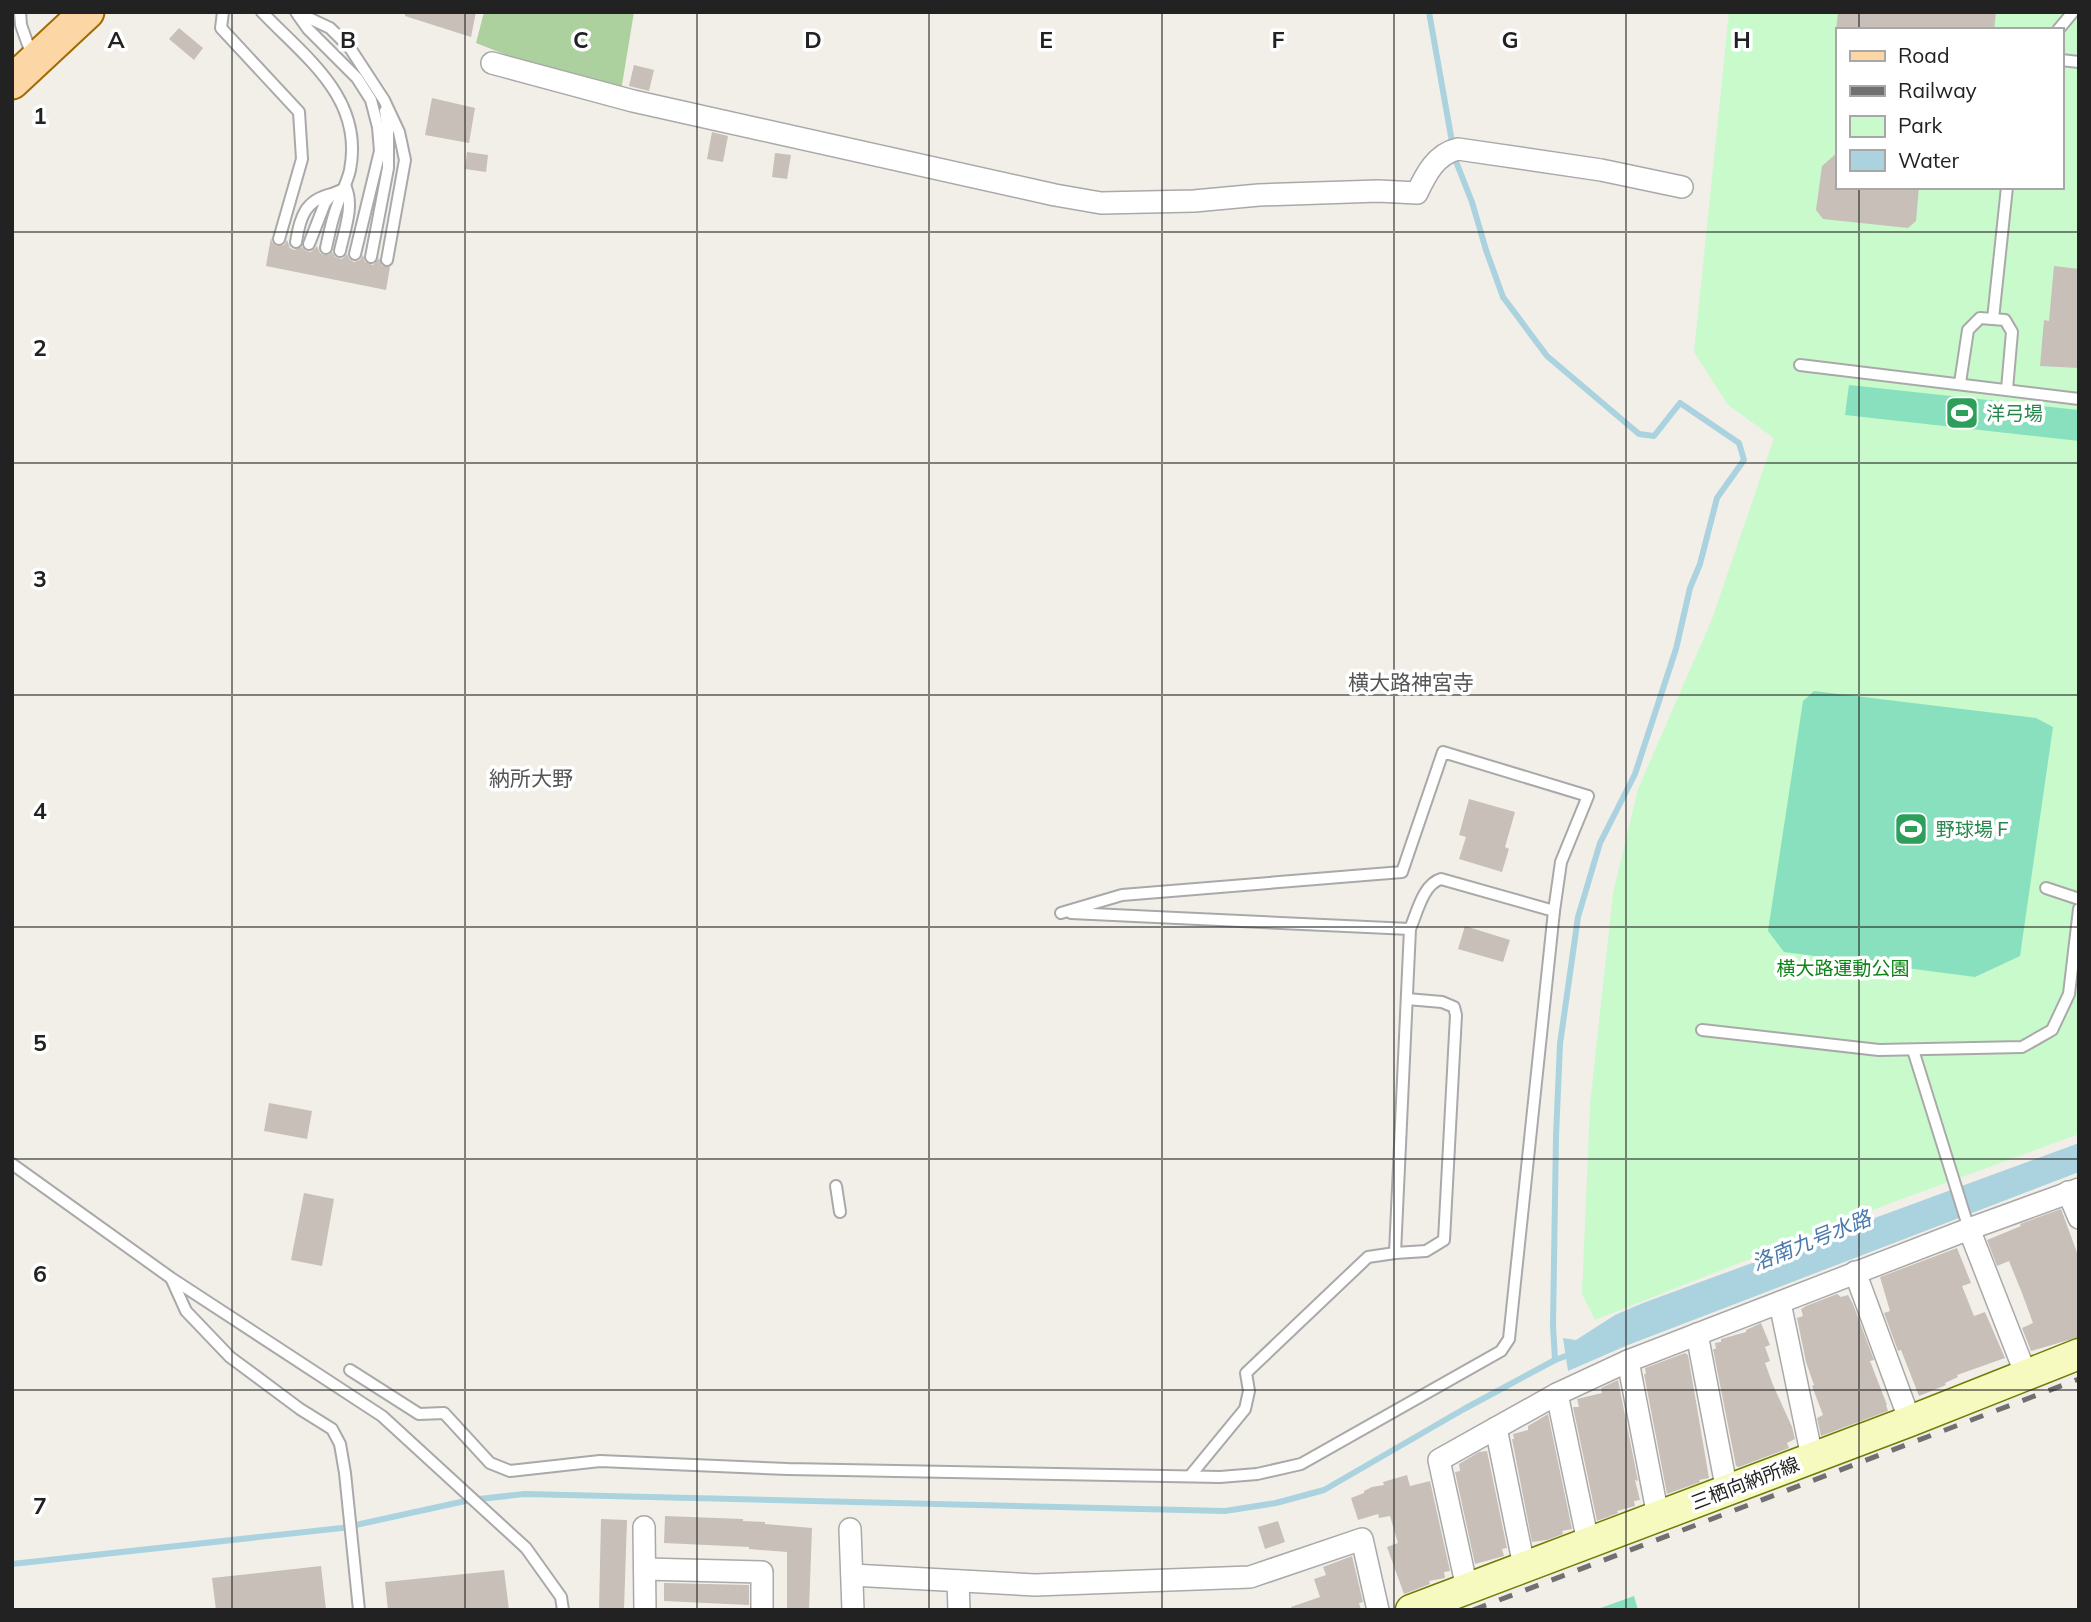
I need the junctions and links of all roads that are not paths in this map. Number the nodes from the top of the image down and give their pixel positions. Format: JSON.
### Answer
{"nodes":[{"id":1,"x":20,"y":12,"type":"edge"},
{"id":2,"x":87,"y":12,"type":"edge"},
{"id":3,"x":223,"y":12,"type":"edge"},
{"id":4,"x":262,"y":12,"type":"edge"},
{"id":5,"x":296,"y":12,"type":"edge"},
{"id":6,"x":2073,"y":12,"type":"edge"},
{"id":7,"x":2059,"y":28,"type":"edge"},
{"id":8,"x":492,"y":63,"type":"dead end"},
{"id":9,"x":19,"y":65,"type":"edge"},
{"id":10,"x":384,"y":100,"type":"junction"},
{"id":11,"x":1682,"y":187,"type":"dead end"},
{"id":12,"x":346,"y":188,"type":"junction"},
{"id":13,"x":2007,"y":189,"type":"edge"},
{"id":14,"x":332,"y":194,"type":"junction"},
{"id":15,"x":279,"y":239,"type":"dead end"},
{"id":16,"x":296,"y":242,"type":"dead end"},
{"id":17,"x":309,"y":244,"type":"dead end"},
{"id":18,"x":326,"y":248,"type":"dead end"},
{"id":19,"x":340,"y":251,"type":"dead end"},
{"id":20,"x":355,"y":254,"type":"dead end"},
{"id":21,"x":371,"y":257,"type":"dead end"},
{"id":22,"x":387,"y":260,"type":"dead end"},
{"id":23,"x":1993,"y":319,"type":"junction"},
{"id":24,"x":1800,"y":365,"type":"dead end"},
{"id":25,"x":1960,"y":383,"type":"junction"},
{"id":26,"x":2007,"y":389,"type":"junction"},
{"id":27,"x":2079,"y":399,"type":"edge"},
{"id":28,"x":2046,"y":888,"type":"dead end"},
{"id":29,"x":2079,"y":899,"type":"edge"},
{"id":30,"x":2079,"y":909,"type":"edge"},
{"id":31,"x":1554,"y":911,"type":"junction"},
{"id":32,"x":1410,"y":929,"type":"junction"},
{"id":33,"x":1407,"y":999,"type":"junction"},
{"id":34,"x":1702,"y":1030,"type":"dead end"},
{"id":35,"x":1913,"y":1050,"type":"junction"},
{"id":36,"x":12,"y":1164,"type":"edge"},
{"id":37,"x":836,"y":1186,"type":"dead end"},
{"id":38,"x":2074,"y":1190,"type":"edge"},
{"id":39,"x":840,"y":1212,"type":"dead end"},
{"id":40,"x":2079,"y":1218,"type":"edge"},
{"id":41,"x":1967,"y":1223,"type":"junction"},
{"id":42,"x":1395,"y":1253,"type":"junction"},
{"id":43,"x":1854,"y":1272,"type":"junction"},
{"id":44,"x":170,"y":1278,"type":"junction"},
{"id":45,"x":1780,"y":1303,"type":"junction"},
{"id":46,"x":1697,"y":1334,"type":"junction"},
{"id":47,"x":2079,"y":1354,"type":"edge"},
{"id":48,"x":1628,"y":1361,"type":"junction"},
{"id":49,"x":350,"y":1370,"type":"dead end"},
{"id":50,"x":2026,"y":1375,"type":"junction"},
{"id":51,"x":1558,"y":1394,"type":"junction"},
{"id":52,"x":1910,"y":1421,"type":"junction"},
{"id":53,"x":1496,"y":1428,"type":"junction"},
{"id":54,"x":1812,"y":1457,"type":"junction"},
{"id":55,"x":1190,"y":1476,"type":"junction"},
{"id":56,"x":1727,"y":1491,"type":"junction"},
{"id":57,"x":1658,"y":1516,"type":"junction"},
{"id":58,"x":644,"y":1527,"type":"dead end"},
{"id":59,"x":850,"y":1529,"type":"dead end"},
{"id":60,"x":1588,"y":1542,"type":"junction"},
{"id":61,"x":1524,"y":1566,"type":"junction"},
{"id":62,"x":645,"y":1569,"type":"junction"},
{"id":63,"x":852,"y":1575,"type":"junction"},
{"id":64,"x":958,"y":1581,"type":"junction"},
{"id":65,"x":1467,"y":1588,"type":"junction"},
{"id":66,"x":359,"y":1610,"type":"edge"},
{"id":67,"x":563,"y":1610,"type":"edge"},
{"id":68,"x":645,"y":1610,"type":"edge"},
{"id":69,"x":762,"y":1610,"type":"edge"},
{"id":70,"x":853,"y":1610,"type":"edge"},
{"id":71,"x":960,"y":1610,"type":"edge"},
{"id":72,"x":1378,"y":1610,"type":"edge"},
{"id":73,"x":1411,"y":1610,"type":"edge"}],
"edges":[{"from":1,"to":9,"type":"lane"},
{"from":2,"to":9,"type":"main road"},
{"from":3,"to":15,"type":"lane"},
{"from":4,"to":12,"type":"lane"},
{"from":5,"to":10,"type":"lane"},
{"from":5,"to":20,"type":"lane"},
{"from":6,"to":7,"type":"lane"},
{"from":8,"to":11,"type":"street"},
{"from":10,"to":21,"type":"lane"},
{"from":10,"to":22,"type":"lane"},
{"from":12,"to":14,"type":"lane"},
{"from":12,"to":18,"type":"lane"},
{"from":12,"to":19,"type":"lane"},
{"from":13,"to":23,"type":"lane"},
{"from":14,"to":16,"type":"lane"},
{"from":14,"to":17,"type":"lane"},
{"from":23,"to":25,"type":"lane"},
{"from":23,"to":26,"type":"lane"},
{"from":24,"to":25,"type":"lane"},
{"from":25,"to":26,"type":"lane"},
{"from":26,"to":27,"type":"lane"},
{"from":28,"to":29,"type":"lane"},
{"from":30,"to":35,"type":"lane"},
{"from":31,"to":32,"type":"lane"},
{"from":31,"to":32,"type":"lane"},
{"from":31,"to":55,"type":"lane"},
{"from":32,"to":33,"type":"lane"},
{"from":33,"to":42,"type":"lane"},
{"from":33,"to":42,"type":"lane"},
{"from":34,"to":35,"type":"lane"},
{"from":35,"to":41,"type":"lane"},
{"from":36,"to":44,"type":"lane"},
{"from":37,"to":39,"type":"lane"},
{"from":38,"to":40,"type":"street"},
{"from":38,"to":41,"type":"street"},
{"from":41,"to":43,"type":"street"},
{"from":41,"to":50,"type":"street"},
{"from":42,"to":55,"type":"lane"},
{"from":43,"to":45,"type":"street"},
{"from":43,"to":52,"type":"street"},
{"from":44,"to":66,"type":"lane"},
{"from":44,"to":67,"type":"lane"},
{"from":45,"to":46,"type":"street"},
{"from":45,"to":54,"type":"street"},
{"from":46,"to":48,"type":"street"},
{"from":46,"to":56,"type":"street"},
{"from":47,"to":50,"type":"main road","name":"三栖向納所線"},
{"from":48,"to":51,"type":"street"},
{"from":48,"to":57,"type":"street"},
{"from":49,"to":55,"type":"lane"},
{"from":50,"to":52,"type":"main road","name":"三栖向納所線"},
{"from":51,"to":53,"type":"street"},
{"from":51,"to":60,"type":"street"},
{"from":52,"to":54,"type":"main road","name":"三栖向納所線"},
{"from":53,"to":61,"type":"street"},
{"from":53,"to":65,"type":"street"},
{"from":54,"to":56,"type":"main road","name":"三栖向納所線"},
{"from":56,"to":57,"type":"main road","name":"三栖向納所線"},
{"from":57,"to":60,"type":"main road","name":"三栖向納所線"},
{"from":58,"to":62,"type":"street"},
{"from":59,"to":63,"type":"street"},
{"from":60,"to":61,"type":"main road","name":"三栖向納所線"},
{"from":61,"to":65,"type":"main road","name":"三栖向納所線"},
{"from":62,"to":68,"type":"street"},
{"from":62,"to":69,"type":"street"},
{"from":63,"to":64,"type":"street"},
{"from":63,"to":70,"type":"street"},
{"from":64,"to":71,"type":"street"},
{"from":64,"to":72,"type":"street"},
{"from":65,"to":73,"type":"main road","name":"三栖向納所線"}]}
